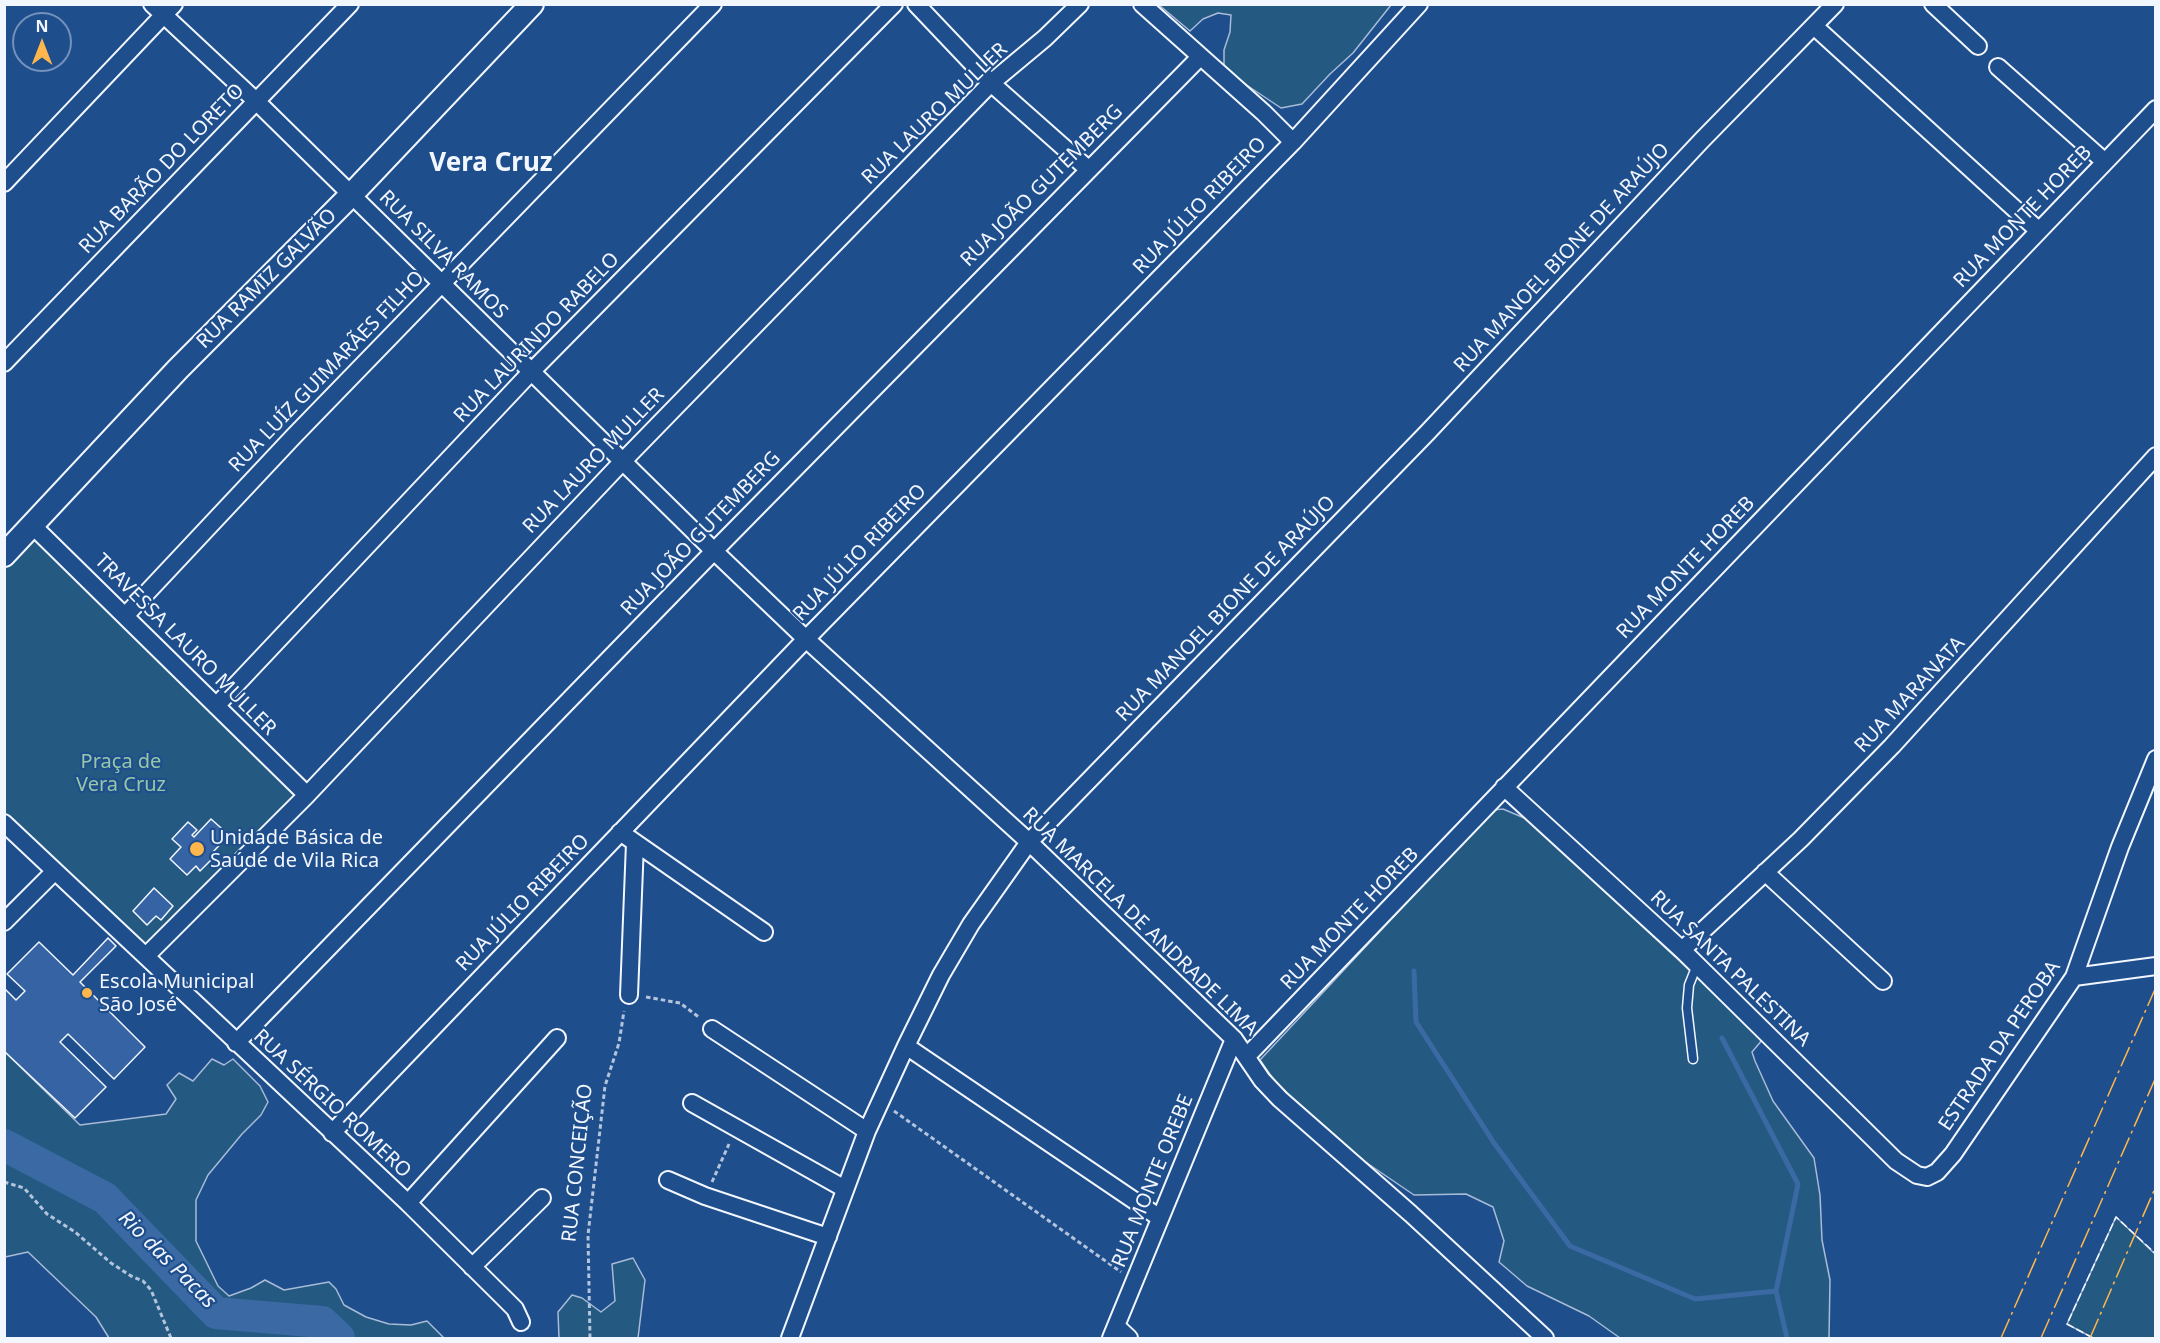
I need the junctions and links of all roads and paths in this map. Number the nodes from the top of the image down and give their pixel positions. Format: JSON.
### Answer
{"nodes":[{"id":1,"x":350,"y":4,"type":"edge"},
{"id":2,"x":532,"y":4,"type":"edge"},
{"id":3,"x":713,"y":4,"type":"edge"},
{"id":4,"x":894,"y":4,"type":"edge"},
{"id":5,"x":916,"y":4,"type":"edge"},
{"id":6,"x":1080,"y":4,"type":"edge"},
{"id":7,"x":1142,"y":4,"type":"edge"},
{"id":8,"x":1419,"y":4,"type":"edge"},
{"id":9,"x":1835,"y":4,"type":"edge"},
{"id":10,"x":1933,"y":4,"type":"edge"},
{"id":11,"x":164,"y":8,"type":"edge"},
{"id":12,"x":1814,"y":26,"type":"junction"},
{"id":13,"x":1978,"y":46,"type":"dead end"},
{"id":14,"x":1200,"y":57,"type":"junction"},
{"id":15,"x":1998,"y":67,"type":"dead end"},
{"id":16,"x":991,"y":82,"type":"junction"},
{"id":17,"x":256,"y":101,"type":"junction"},
{"id":18,"x":2156,"y":110,"type":"edge"},
{"id":19,"x":1293,"y":142,"type":"junction"},
{"id":20,"x":2105,"y":162,"type":"junction"},
{"id":21,"x":1088,"y":169,"type":"junction"},
{"id":22,"x":4,"y":183,"type":"edge"},
{"id":23,"x":352,"y":194,"type":"junction"},
{"id":24,"x":2039,"y":231,"type":"junction"},
{"id":25,"x":442,"y":283,"type":"junction"},
{"id":26,"x":4,"y":363,"type":"edge"},
{"id":27,"x":531,"y":372,"type":"junction"},
{"id":28,"x":2156,"y":456,"type":"edge"},
{"id":29,"x":622,"y":462,"type":"junction"},
{"id":30,"x":33,"y":526,"type":"junction"},
{"id":31,"x":714,"y":551,"type":"junction"},
{"id":32,"x":4,"y":555,"type":"edge"},
{"id":33,"x":125,"y":616,"type":"junction"},
{"id":34,"x":806,"y":639,"type":"junction"},
{"id":35,"x":216,"y":706,"type":"junction"},
{"id":36,"x":2156,"y":759,"type":"edge"},
{"id":37,"x":1504,"y":787,"type":"junction"},
{"id":38,"x":307,"y":795,"type":"junction"},
{"id":39,"x":4,"y":823,"type":"edge"},
{"id":40,"x":620,"y":832,"type":"junction"},
{"id":41,"x":1029,"y":842,"type":"junction"},
{"id":42,"x":635,"y":843,"type":"junction"},
{"id":43,"x":55,"y":871,"type":"junction"},
{"id":44,"x":1765,"y":872,"type":"junction"},
{"id":45,"x":4,"y":922,"type":"edge"},
{"id":46,"x":764,"y":932,"type":"dead end"},
{"id":47,"x":1682,"y":950,"type":"junction"},
{"id":48,"x":147,"y":955,"type":"junction"},
{"id":49,"x":1697,"y":964,"type":"junction"},
{"id":50,"x":2156,"y":966,"type":"edge"},
{"id":51,"x":2074,"y":977,"type":"junction"},
{"id":52,"x":1883,"y":981,"type":"dead end"},
{"id":53,"x":630,"y":995,"type":"junction"},
{"id":54,"x":712,"y":1029,"type":"joint"},
{"id":55,"x":557,"y":1038,"type":"dead end"},
{"id":56,"x":1234,"y":1039,"type":"junction"},
{"id":57,"x":236,"y":1043,"type":"junction"},
{"id":58,"x":906,"y":1046,"type":"junction"},
{"id":59,"x":1248,"y":1056,"type":"junction"},
{"id":60,"x":1693,"y":1059,"type":"dead end"},
{"id":61,"x":881,"y":1101,"type":"junction"},
{"id":62,"x":693,"y":1103,"type":"dead end"},
{"id":63,"x":736,"y":1129,"type":"junction"},
{"id":64,"x":867,"y":1131,"type":"junction"},
{"id":65,"x":332,"y":1133,"type":"junction"},
{"id":66,"x":1927,"y":1177,"type":"joint"},
{"id":67,"x":668,"y":1180,"type":"dead end"},
{"id":68,"x":4,"y":1182,"type":"edge"},
{"id":69,"x":844,"y":1189,"type":"junction"},
{"id":70,"x":705,"y":1196,"type":"junction"},
{"id":71,"x":542,"y":1198,"type":"dead end"},
{"id":72,"x":408,"y":1203,"type":"junction"},
{"id":73,"x":1160,"y":1218,"type":"junction"},
{"id":74,"x":828,"y":1237,"type":"junction"},
{"id":75,"x":472,"y":1267,"type":"junction"},
{"id":76,"x":1134,"y":1282,"type":"junction"},
{"id":77,"x":521,"y":1322,"type":"dead end"},
{"id":78,"x":1114,"y":1332,"type":"edge"},
{"id":79,"x":171,"y":1338,"type":"edge"},
{"id":80,"x":590,"y":1338,"type":"edge"},
{"id":81,"x":790,"y":1338,"type":"edge"},
{"id":82,"x":1129,"y":1338,"type":"edge"},
{"id":83,"x":1545,"y":1338,"type":"edge"}],
"edges":[{"from":1,"to":17,"type":"street","name":"RUA BARÃO DO LORETO"},
{"from":2,"to":23,"type":"street","name":"RUA RAMIZ GALVÃO"},
{"from":3,"to":25,"type":"street","name":"RUA LUÍZ GUIMARÃES FILHO"},
{"from":4,"to":27,"type":"street","name":"RUA LAURINDO RABELO"},
{"from":5,"to":16,"type":"street"},
{"from":6,"to":16,"type":"street","name":"RUA LAURO MULLER"},
{"from":7,"to":14,"type":"street"},
{"from":8,"to":19,"type":"street","name":"RUA JÚLIO RIBEIRO"},
{"from":9,"to":12,"type":"street","name":"RUA MANOEL BIONE DE ARAÚJO"},
{"from":10,"to":13,"type":"street"},
{"from":11,"to":17,"type":"street","name":"RUA SILVA RAMOS"},
{"from":11,"to":22,"type":"street"},
{"from":12,"to":24,"type":"street"},
{"from":12,"to":41,"type":"street","name":"RUA MANOEL BIONE DE ARAÚJO"},
{"from":14,"to":19,"type":"street"},
{"from":14,"to":21,"type":"street","name":"RUA JOÃO GUTEMBERG"},
{"from":15,"to":20,"type":"street"},
{"from":16,"to":21,"type":"street"},
{"from":16,"to":29,"type":"street","name":"RUA LAURO MULLER"},
{"from":17,"to":23,"type":"street","name":"RUA SILVA RAMOS"},
{"from":17,"to":26,"type":"street","name":"RUA BARÃO DO LORETO"},
{"from":18,"to":20,"type":"street","name":"RUA MONTE HOREB"},
{"from":19,"to":34,"type":"street","name":"RUA JÚLIO RIBEIRO"},
{"from":20,"to":24,"type":"street","name":"RUA MONTE HOREB"},
{"from":21,"to":31,"type":"street","name":"RUA JOÃO GUTEMBERG"},
{"from":23,"to":25,"type":"street","name":"RUA SILVA RAMOS"},
{"from":23,"to":30,"type":"street","name":"RUA RAMIZ GALVÃO"},
{"from":24,"to":37,"type":"street","name":"RUA MONTE HOREB"},
{"from":25,"to":27,"type":"street","name":"RUA SILVA RAMOS"},
{"from":25,"to":33,"type":"street","name":"RUA LUÍZ GUIMARÃES FILHO"},
{"from":27,"to":29,"type":"street","name":"RUA SILVA RAMOS"},
{"from":27,"to":35,"type":"street","name":"RUA LAURINDO RABELO"},
{"from":28,"to":44,"type":"street","name":"RUA MARANATA"},
{"from":29,"to":31,"type":"street","name":"RUA SILVA RAMOS"},
{"from":29,"to":38,"type":"street","name":"RUA LAURO MULLER"},
{"from":30,"to":32,"type":"street","name":"RUA RAMIZ GALVÃO"},
{"from":30,"to":33,"type":"street","name":"TRAVESSA LAURO MULLER"},
{"from":31,"to":34,"type":"street","name":"RUA SILVA RAMOS"},
{"from":31,"to":57,"type":"street","name":"RUA JOÃO GUTEMBERG"},
{"from":33,"to":35,"type":"street","name":"TRAVESSA LAURO MULLER"},
{"from":34,"to":40,"type":"street","name":"RUA JÚLIO RIBEIRO"},
{"from":34,"to":41,"type":"street","name":"RUA MARCELA DE ANDRADE LIMA"},
{"from":35,"to":38,"type":"street","name":"TRAVESSA LAURO MULLER"},
{"from":36,"to":51,"type":"street","name":"ESTRADA DA PEROBA"},
{"from":37,"to":47,"type":"street","name":"RUA SANTA PALESTINA"},
{"from":37,"to":59,"type":"street","name":"RUA MONTE HOREB"},
{"from":38,"to":48,"type":"street","name":"RUA LAURO MULLER"},
{"from":39,"to":43,"type":"street","name":"RUA SÉRGIO ROMERO"},
{"from":40,"to":42,"type":"street"},
{"from":40,"to":65,"type":"street","name":"RUA JÚLIO RIBEIRO"},
{"from":41,"to":56,"type":"street","name":"RUA MARCELA DE ANDRADE LIMA"},
{"from":41,"to":58,"type":"street","name":"RUA MANOEL BIONE DE ARAÚJO"},
{"from":42,"to":46,"type":"street"},
{"from":42,"to":53,"type":"street"},
{"from":43,"to":45,"type":"street"},
{"from":43,"to":48,"type":"street","name":"RUA SÉRGIO ROMERO"},
{"from":44,"to":47,"type":"street","name":"RUA MARANATA"},
{"from":44,"to":52,"type":"street"},
{"from":47,"to":49,"type":"street","name":"RUA SANTA PALESTINA"},
{"from":48,"to":57,"type":"street","name":"RUA SÉRGIO ROMERO"},
{"from":49,"to":60,"type":"lane"},
{"from":49,"to":66,"type":"street","name":"RUA SANTA PALESTINA"},
{"from":50,"to":51,"type":"street"},
{"from":51,"to":66,"type":"street","name":"ESTRADA DA PEROBA"},
{"from":53,"to":54,"type":"path"},
{"from":53,"to":80,"type":"path","name":"RUA CONCEIÇÃO"},
{"from":54,"to":64,"type":"street"},
{"from":55,"to":72,"type":"street"},
{"from":56,"to":59,"type":"street","name":"RUA MARCELA DE ANDRADE LIMA"},
{"from":56,"to":73,"type":"street","name":"RUA MONTE OREBE"},
{"from":57,"to":65,"type":"street","name":"RUA SÉRGIO ROMERO"},
{"from":58,"to":61,"type":"street","name":"RUA MANOEL BIONE DE ARAÚJO"},
{"from":58,"to":73,"type":"street"},
{"from":59,"to":83,"type":"street","name":"RUA MARCELA DE ANDRADE LIMA"},
{"from":61,"to":64,"type":"street","name":"RUA MANOEL BIONE DE ARAÚJO"},
{"from":61,"to":76,"type":"path"},
{"from":62,"to":63,"type":"street"},
{"from":63,"to":69,"type":"street"},
{"from":63,"to":70,"type":"path"},
{"from":64,"to":69,"type":"street","name":"RUA MANOEL BIONE DE ARAÚJO"},
{"from":65,"to":72,"type":"street","name":"RUA SÉRGIO ROMERO"},
{"from":67,"to":70,"type":"street"},
{"from":68,"to":79,"type":"path"},
{"from":69,"to":74,"type":"street","name":"RUA MANOEL BIONE DE ARAÚJO"},
{"from":70,"to":74,"type":"street"},
{"from":71,"to":75,"type":"street"},
{"from":72,"to":75,"type":"street","name":"RUA SÉRGIO ROMERO"},
{"from":73,"to":76,"type":"street","name":"RUA MONTE OREBE"},
{"from":74,"to":81,"type":"street","name":"RUA MANOEL BIONE DE ARAÚJO"},
{"from":75,"to":77,"type":"street","name":"RUA SÉRGIO ROMERO"},
{"from":76,"to":78,"type":"street","name":"RUA MONTE OREBE"},
{"from":78,"to":82,"type":"street"}]}
